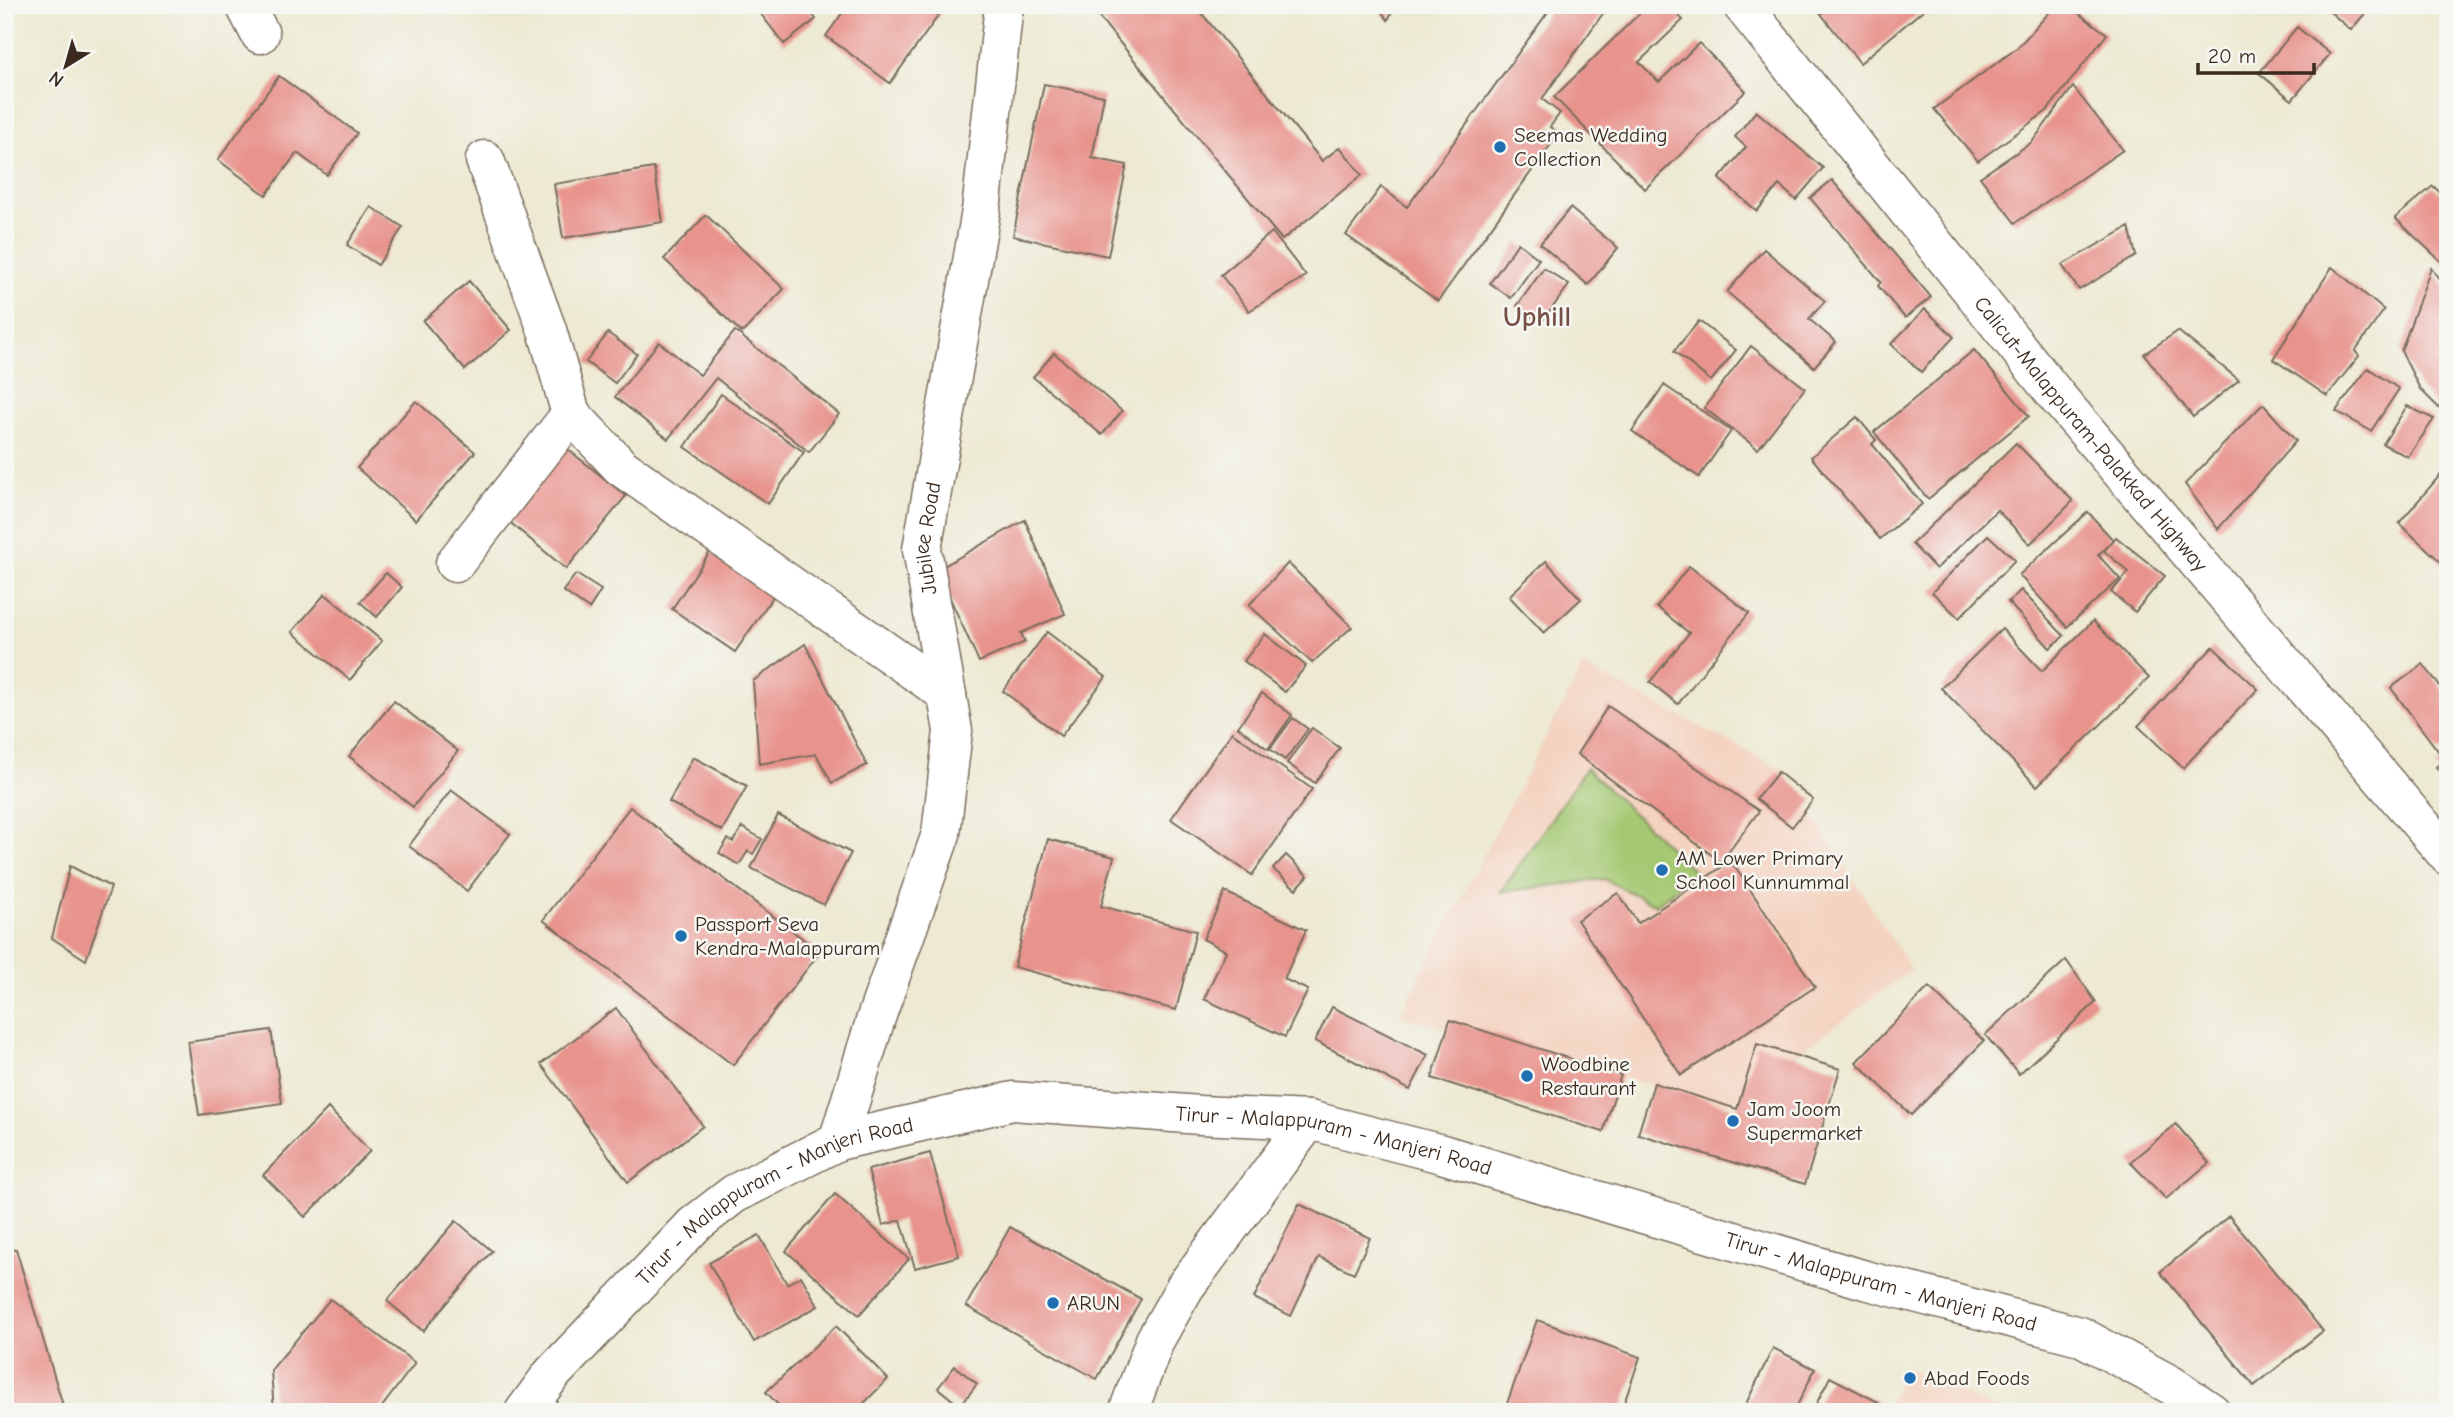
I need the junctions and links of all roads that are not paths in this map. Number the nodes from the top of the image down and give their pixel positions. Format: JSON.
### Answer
{"nodes":[{"id":1,"x":1004,"y":5,"type":"edge"},
{"id":2,"x":1742,"y":5,"type":"edge"},
{"id":3,"x":485,"y":160,"type":"dead end"},
{"id":4,"x":571,"y":414,"type":"junction"},
{"id":5,"x":456,"y":563,"type":"dead end"},
{"id":6,"x":947,"y":694,"type":"junction"},
{"id":7,"x":2448,"y":856,"type":"edge"},
{"id":8,"x":1309,"y":1120,"type":"junction"},
{"id":9,"x":838,"y":1141,"type":"junction"},
{"id":10,"x":524,"y":1412,"type":"edge"},
{"id":11,"x":1128,"y":1412,"type":"edge"},
{"id":12,"x":2211,"y":1412,"type":"edge"}],
"edges":[{"from":1,"to":6,"type":"main road","name":"Jubilee Road"},
{"from":2,"to":7,"type":"main road","name":"Calicut-Malappuram-Palakkad Highway"},
{"from":3,"to":4,"type":"main road"},
{"from":4,"to":5,"type":"main road"},
{"from":4,"to":6,"type":"main road"},
{"from":6,"to":9,"type":"main road","name":"Jubilee Road"},
{"from":8,"to":9,"type":"main road","name":"Tirur - Malappuram - Manjeri Road"},
{"from":8,"to":11,"type":"main road"},
{"from":8,"to":12,"type":"main road","name":"Tirur - Malappuram - Manjeri Road"},
{"from":9,"to":10,"type":"main road","name":"Tirur - Malappuram - Manjeri Road"}]}
